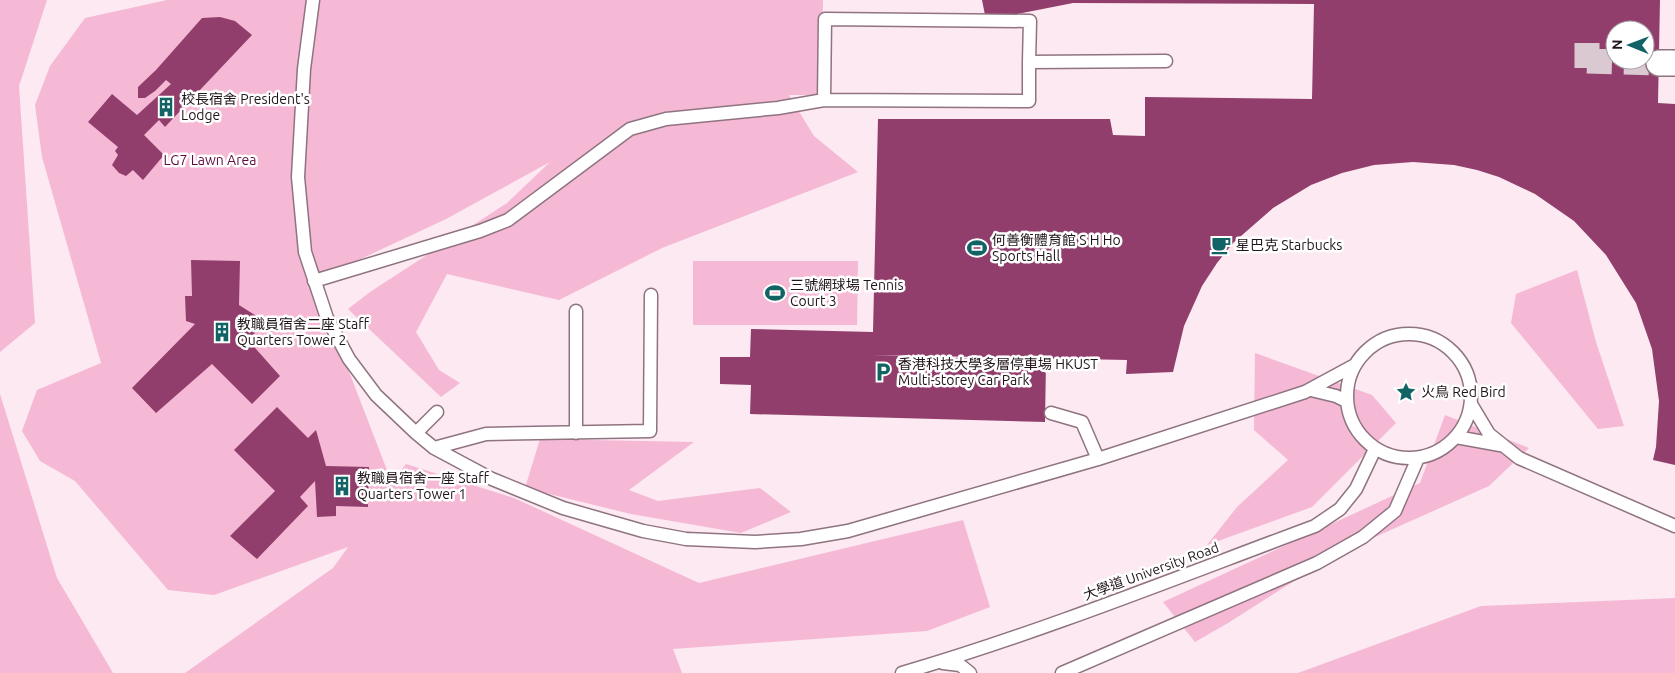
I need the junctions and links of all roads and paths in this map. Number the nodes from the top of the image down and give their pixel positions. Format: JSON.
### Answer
{"nodes":[{"id":1,"x":312,"y":0,"type":"edge"},
{"id":2,"x":1166,"y":61,"type":"dead end"},
{"id":3,"x":1029,"y":62,"type":"junction"},
{"id":4,"x":824,"y":100,"type":"junction"},
{"id":5,"x":314,"y":281,"type":"junction"},
{"id":6,"x":651,"y":295,"type":"dead end"},
{"id":7,"x":576,"y":311,"type":"dead end"},
{"id":8,"x":1353,"y":366,"type":"junction"},
{"id":9,"x":1311,"y":390,"type":"junction"},
{"id":10,"x":1346,"y":401,"type":"junction"},
{"id":11,"x":1471,"y":404,"type":"junction"},
{"id":12,"x":437,"y":412,"type":"dead end"},
{"id":13,"x":1050,"y":413,"type":"dead end"},
{"id":14,"x":576,"y":432,"type":"junction"},
{"id":15,"x":416,"y":433,"type":"junction"},
{"id":16,"x":1456,"y":437,"type":"junction"},
{"id":17,"x":1503,"y":445,"type":"junction"},
{"id":18,"x":434,"y":448,"type":"junction"},
{"id":19,"x":1375,"y":449,"type":"junction"},
{"id":20,"x":1418,"y":458,"type":"junction"},
{"id":21,"x":1098,"y":459,"type":"junction"},
{"id":22,"x":1675,"y":526,"type":"edge"},
{"id":23,"x":938,"y":662,"type":"junction"},
{"id":24,"x":902,"y":673,"type":"edge"},
{"id":25,"x":970,"y":673,"type":"edge"},
{"id":26,"x":1062,"y":673,"type":"edge"}],
"edges":[{"from":1,"to":5,"type":"lane"},
{"from":2,"to":3,"type":"lane"},
{"from":3,"to":4,"type":"lane"},
{"from":3,"to":4,"type":"lane"},
{"from":4,"to":5,"type":"lane"},
{"from":5,"to":15,"type":"lane"},
{"from":6,"to":14,"type":"lane"},
{"from":7,"to":14,"type":"lane"},
{"from":8,"to":9,"type":"lane"},
{"from":8,"to":10,"type":"lane"},
{"from":8,"to":11,"type":"lane"},
{"from":9,"to":10,"type":"lane"},
{"from":9,"to":21,"type":"lane"},
{"from":10,"to":19,"type":"lane"},
{"from":11,"to":16,"type":"lane"},
{"from":11,"to":17,"type":"lane"},
{"from":12,"to":15,"type":"lane"},
{"from":13,"to":21,"type":"lane"},
{"from":14,"to":18,"type":"lane"},
{"from":15,"to":18,"type":"lane"},
{"from":16,"to":17,"type":"lane"},
{"from":16,"to":20,"type":"lane"},
{"from":17,"to":22,"type":"lane"},
{"from":18,"to":21,"type":"lane"},
{"from":19,"to":20,"type":"lane"},
{"from":19,"to":23,"type":"lane","name":"大學道 University Road"},
{"from":20,"to":26,"type":"lane"},
{"from":23,"to":24,"type":"lane","name":"大學道 University Road"},
{"from":23,"to":25,"type":"lane"}]}
